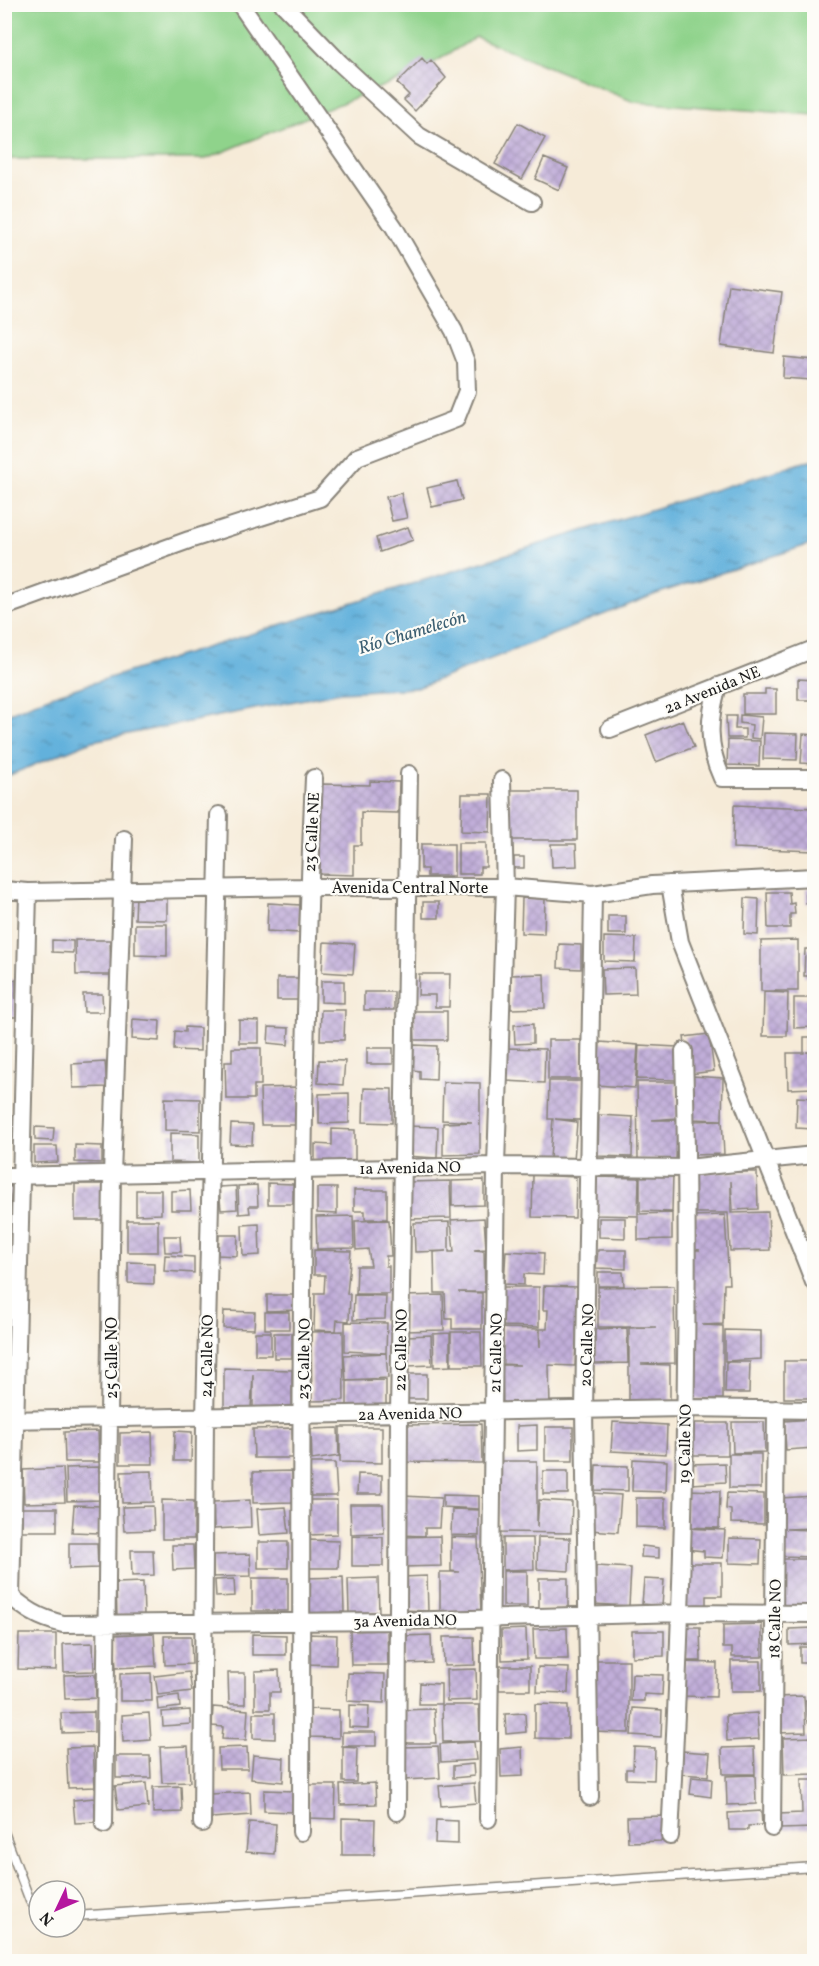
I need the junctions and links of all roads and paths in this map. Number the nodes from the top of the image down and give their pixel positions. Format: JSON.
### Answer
{"nodes":[{"id":1,"x":240,"y":4,"type":"edge"},
{"id":2,"x":284,"y":4,"type":"edge"},
{"id":3,"x":532,"y":202,"type":"dead end"},
{"id":4,"x":4,"y":607,"type":"edge"},
{"id":5,"x":814,"y":649,"type":"edge"},
{"id":6,"x":718,"y":686,"type":"junction"},
{"id":7,"x":610,"y":729,"type":"dead end"},
{"id":8,"x":409,"y":774,"type":"dead end"},
{"id":9,"x":314,"y":778,"type":"dead end"},
{"id":10,"x":814,"y":778,"type":"edge"},
{"id":11,"x":502,"y":780,"type":"dead end"},
{"id":12,"x":219,"y":815,"type":"dead end"},
{"id":13,"x":124,"y":839,"type":"dead end"},
{"id":14,"x":814,"y":877,"type":"edge"},
{"id":15,"x":670,"y":884,"type":"junction"},
{"id":16,"x":309,"y":887,"type":"junction"},
{"id":17,"x":505,"y":887,"type":"junction"},
{"id":18,"x":216,"y":889,"type":"junction"},
{"id":19,"x":407,"y":889,"type":"junction"},
{"id":20,"x":4,"y":890,"type":"edge"},
{"id":21,"x":123,"y":891,"type":"junction"},
{"id":22,"x":28,"y":892,"type":"junction"},
{"id":23,"x":594,"y":894,"type":"junction"},
{"id":24,"x":684,"y":1051,"type":"dead end"},
{"id":25,"x":814,"y":1155,"type":"edge"},
{"id":26,"x":766,"y":1160,"type":"junction"},
{"id":27,"x":496,"y":1166,"type":"junction"},
{"id":28,"x":402,"y":1167,"type":"junction"},
{"id":29,"x":590,"y":1167,"type":"junction"},
{"id":30,"x":687,"y":1168,"type":"junction"},
{"id":31,"x":305,"y":1170,"type":"junction"},
{"id":32,"x":210,"y":1172,"type":"junction"},
{"id":33,"x":112,"y":1174,"type":"junction"},
{"id":34,"x":4,"y":1176,"type":"edge"},
{"id":35,"x":23,"y":1176,"type":"junction"},
{"id":36,"x":814,"y":1282,"type":"edge"},
{"id":37,"x":684,"y":1408,"type":"junction"},
{"id":38,"x":776,"y":1409,"type":"junction"},
{"id":39,"x":584,"y":1410,"type":"junction"},
{"id":40,"x":814,"y":1410,"type":"edge"},
{"id":41,"x":494,"y":1412,"type":"junction"},
{"id":42,"x":399,"y":1414,"type":"junction"},
{"id":43,"x":302,"y":1415,"type":"junction"},
{"id":44,"x":111,"y":1418,"type":"junction"},
{"id":45,"x":205,"y":1418,"type":"junction"},
{"id":46,"x":10,"y":1420,"type":"edge"},
{"id":47,"x":8,"y":1594,"type":"edge"},
{"id":48,"x":682,"y":1613,"type":"junction"},
{"id":49,"x":774,"y":1614,"type":"junction"},
{"id":50,"x":814,"y":1614,"type":"edge"},
{"id":51,"x":586,"y":1616,"type":"junction"},
{"id":52,"x":492,"y":1618,"type":"junction"},
{"id":53,"x":397,"y":1621,"type":"junction"},
{"id":54,"x":301,"y":1622,"type":"junction"},
{"id":55,"x":203,"y":1623,"type":"junction"},
{"id":56,"x":107,"y":1624,"type":"junction"},
{"id":57,"x":590,"y":1797,"type":"dead end"},
{"id":58,"x":397,"y":1812,"type":"dead end"},
{"id":59,"x":488,"y":1819,"type":"dead end"},
{"id":60,"x":202,"y":1823,"type":"dead end"},
{"id":61,"x":104,"y":1824,"type":"dead end"},
{"id":62,"x":772,"y":1828,"type":"dead end"},
{"id":63,"x":4,"y":1832,"type":"edge"},
{"id":64,"x":301,"y":1832,"type":"dead end"},
{"id":65,"x":670,"y":1836,"type":"dead end"},
{"id":66,"x":814,"y":1867,"type":"edge"},
{"id":67,"x":27,"y":1893,"type":"edge"},
{"id":68,"x":87,"y":1915,"type":"edge"}],
"edges":[{"from":1,"to":4,"type":"street"},
{"from":2,"to":3,"type":"street"},
{"from":5,"to":6,"type":"street","name":"2a Avenida NE"},
{"from":6,"to":7,"type":"street","name":"2a Avenida NE"},
{"from":6,"to":10,"type":"street"},
{"from":8,"to":19,"type":"street","name":"22 Calle NO"},
{"from":9,"to":16,"type":"street","name":"23 Calle NE"},
{"from":11,"to":17,"type":"street","name":"21 Calle NO"},
{"from":12,"to":18,"type":"street","name":"24 Calle NO"},
{"from":13,"to":21,"type":"street","name":"25 Calle NO"},
{"from":14,"to":15,"type":"street","name":"Avenida Central Norte"},
{"from":15,"to":23,"type":"street","name":"Avenida Central Norte"},
{"from":15,"to":26,"type":"street"},
{"from":16,"to":18,"type":"street","name":"Avenida Central Norte"},
{"from":16,"to":19,"type":"street","name":"Avenida Central Norte"},
{"from":16,"to":31,"type":"street","name":"23 Calle NO"},
{"from":17,"to":19,"type":"street","name":"Avenida Central Norte"},
{"from":17,"to":23,"type":"street","name":"Avenida Central Norte"},
{"from":17,"to":27,"type":"street","name":"21 Calle NO"},
{"from":18,"to":21,"type":"street","name":"Avenida Central Norte"},
{"from":18,"to":32,"type":"street","name":"24 Calle NO"},
{"from":19,"to":28,"type":"street","name":"22 Calle NO"},
{"from":20,"to":22,"type":"street","name":"Avenida Central Norte"},
{"from":21,"to":22,"type":"street","name":"Avenida Central Norte"},
{"from":21,"to":33,"type":"street","name":"25 Calle NO"},
{"from":22,"to":35,"type":"street"},
{"from":23,"to":29,"type":"street","name":"20 Calle NO"},
{"from":24,"to":30,"type":"street","name":"19 Calle NO"},
{"from":25,"to":26,"type":"street","name":"1a Avenida NO"},
{"from":26,"to":30,"type":"street","name":"1a Avenida NO"},
{"from":26,"to":36,"type":"street"},
{"from":27,"to":28,"type":"street","name":"1a Avenida NO"},
{"from":27,"to":29,"type":"street","name":"1a Avenida NO"},
{"from":27,"to":41,"type":"street","name":"21 Calle NO"},
{"from":28,"to":31,"type":"street","name":"1a Avenida NO"},
{"from":28,"to":42,"type":"street","name":"22 Calle NO"},
{"from":29,"to":30,"type":"street","name":"1a Avenida NO"},
{"from":29,"to":39,"type":"street","name":"20 Calle NO"},
{"from":30,"to":37,"type":"street","name":"19 Calle NO"},
{"from":31,"to":32,"type":"street","name":"1a Avenida NO"},
{"from":31,"to":43,"type":"street","name":"23 Calle NO"},
{"from":32,"to":33,"type":"street","name":"1a Avenida NO"},
{"from":32,"to":45,"type":"street","name":"24 Calle NO"},
{"from":33,"to":35,"type":"street","name":"1a Avenida NO"},
{"from":33,"to":44,"type":"street","name":"25 Calle NO"},
{"from":34,"to":35,"type":"street","name":"1a Avenida NO"},
{"from":35,"to":46,"type":"street"},
{"from":37,"to":38,"type":"street","name":"2a Avenida NO"},
{"from":37,"to":39,"type":"street","name":"2a Avenida NO"},
{"from":37,"to":48,"type":"street","name":"19 Calle NO"},
{"from":38,"to":40,"type":"street","name":"2a Avenida NO"},
{"from":38,"to":49,"type":"street","name":"18 Calle NO"},
{"from":39,"to":41,"type":"street","name":"2a Avenida NO"},
{"from":39,"to":51,"type":"street","name":"20 Calle NO"},
{"from":41,"to":42,"type":"street","name":"2a Avenida NO"},
{"from":41,"to":52,"type":"street","name":"21 Calle NO"},
{"from":42,"to":43,"type":"street","name":"2a Avenida NO"},
{"from":42,"to":53,"type":"street","name":"22 Calle NO"},
{"from":43,"to":45,"type":"street","name":"2a Avenida NO"},
{"from":43,"to":54,"type":"street","name":"23 Calle NO"},
{"from":44,"to":45,"type":"street","name":"2a Avenida NO"},
{"from":44,"to":46,"type":"street","name":"2a Avenida NO"},
{"from":44,"to":56,"type":"street","name":"25 Calle NO"},
{"from":45,"to":55,"type":"street","name":"24 Calle NO"},
{"from":46,"to":47,"type":"street"},
{"from":47,"to":56,"type":"street","name":"3a Avenida NO"},
{"from":48,"to":49,"type":"street","name":"3a Avenida NO"},
{"from":48,"to":51,"type":"street","name":"3a Avenida NO"},
{"from":48,"to":65,"type":"street","name":"19 Calle NO"},
{"from":49,"to":50,"type":"street","name":"3a Avenida NO"},
{"from":49,"to":62,"type":"street","name":"18 Calle NO"},
{"from":51,"to":52,"type":"street","name":"3a Avenida NO"},
{"from":51,"to":57,"type":"street","name":"20 Calle NO"},
{"from":52,"to":53,"type":"street","name":"3a Avenida NO"},
{"from":52,"to":59,"type":"street","name":"21 Calle NO"},
{"from":53,"to":54,"type":"street","name":"3a Avenida NO"},
{"from":53,"to":58,"type":"street","name":"22 Calle NO"},
{"from":54,"to":55,"type":"street","name":"3a Avenida NO"},
{"from":54,"to":64,"type":"street","name":"23 Calle NO"},
{"from":55,"to":56,"type":"street","name":"3a Avenida NO"},
{"from":55,"to":60,"type":"street","name":"24 Calle NO"},
{"from":56,"to":61,"type":"street","name":"25 Calle NO"},
{"from":63,"to":67,"type":"lane"},
{"from":66,"to":68,"type":"lane"}]}
